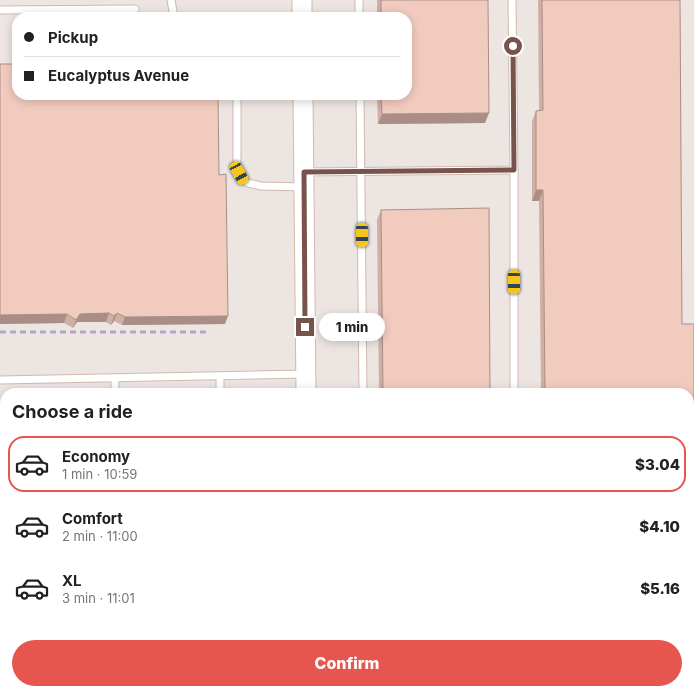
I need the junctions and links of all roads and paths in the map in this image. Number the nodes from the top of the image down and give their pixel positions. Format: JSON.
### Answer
{"nodes":[{"id":1,"x":171,"y":0,"type":"edge"},
{"id":2,"x":302,"y":0,"type":"edge"},
{"id":3,"x":359,"y":0,"type":"edge"},
{"id":4,"x":512,"y":0,"type":"edge"},
{"id":5,"x":135,"y":9,"type":"dead end"},
{"id":6,"x":0,"y":10,"type":"edge"},
{"id":7,"x":173,"y":12,"type":"edge"},
{"id":8,"x":302,"y":12,"type":"edge"},
{"id":9,"x":359,"y":12,"type":"edge"},
{"id":10,"x":238,"y":100,"type":"edge"},
{"id":11,"x":303,"y":100,"type":"edge"},
{"id":12,"x":360,"y":100,"type":"edge"},
{"id":13,"x":514,"y":170,"type":"junction"},
{"id":14,"x":361,"y":172,"type":"junction"},
{"id":15,"x":304,"y":180,"type":"junction"},
{"id":16,"x":306,"y":374,"type":"junction"},
{"id":17,"x":220,"y":376,"type":"junction"},
{"id":18,"x":115,"y":378,"type":"junction"},
{"id":19,"x":0,"y":380,"type":"edge"},
{"id":20,"x":115,"y":388,"type":"edge"},
{"id":21,"x":220,"y":388,"type":"edge"},
{"id":22,"x":306,"y":388,"type":"edge"},
{"id":23,"x":363,"y":388,"type":"edge"},
{"id":24,"x":514,"y":388,"type":"edge"}],
"edges":[{"from":1,"to":7,"type":"lane"},
{"from":2,"to":8,"type":"street"},
{"from":3,"to":9,"type":"lane"},
{"from":4,"to":13,"type":"lane"},
{"from":5,"to":6,"type":"lane"},
{"from":10,"to":15,"type":"lane"},
{"from":11,"to":15,"type":"street"},
{"from":12,"to":14,"type":"lane"},
{"from":13,"to":14,"type":"lane"},
{"from":13,"to":24,"type":"lane"},
{"from":14,"to":15,"type":"lane"},
{"from":14,"to":23,"type":"lane"},
{"from":15,"to":16,"type":"street"},
{"from":16,"to":17,"type":"lane"},
{"from":16,"to":22,"type":"street"},
{"from":17,"to":18,"type":"lane"},
{"from":17,"to":21,"type":"lane"},
{"from":18,"to":19,"type":"lane"},
{"from":18,"to":20,"type":"lane"}]}
